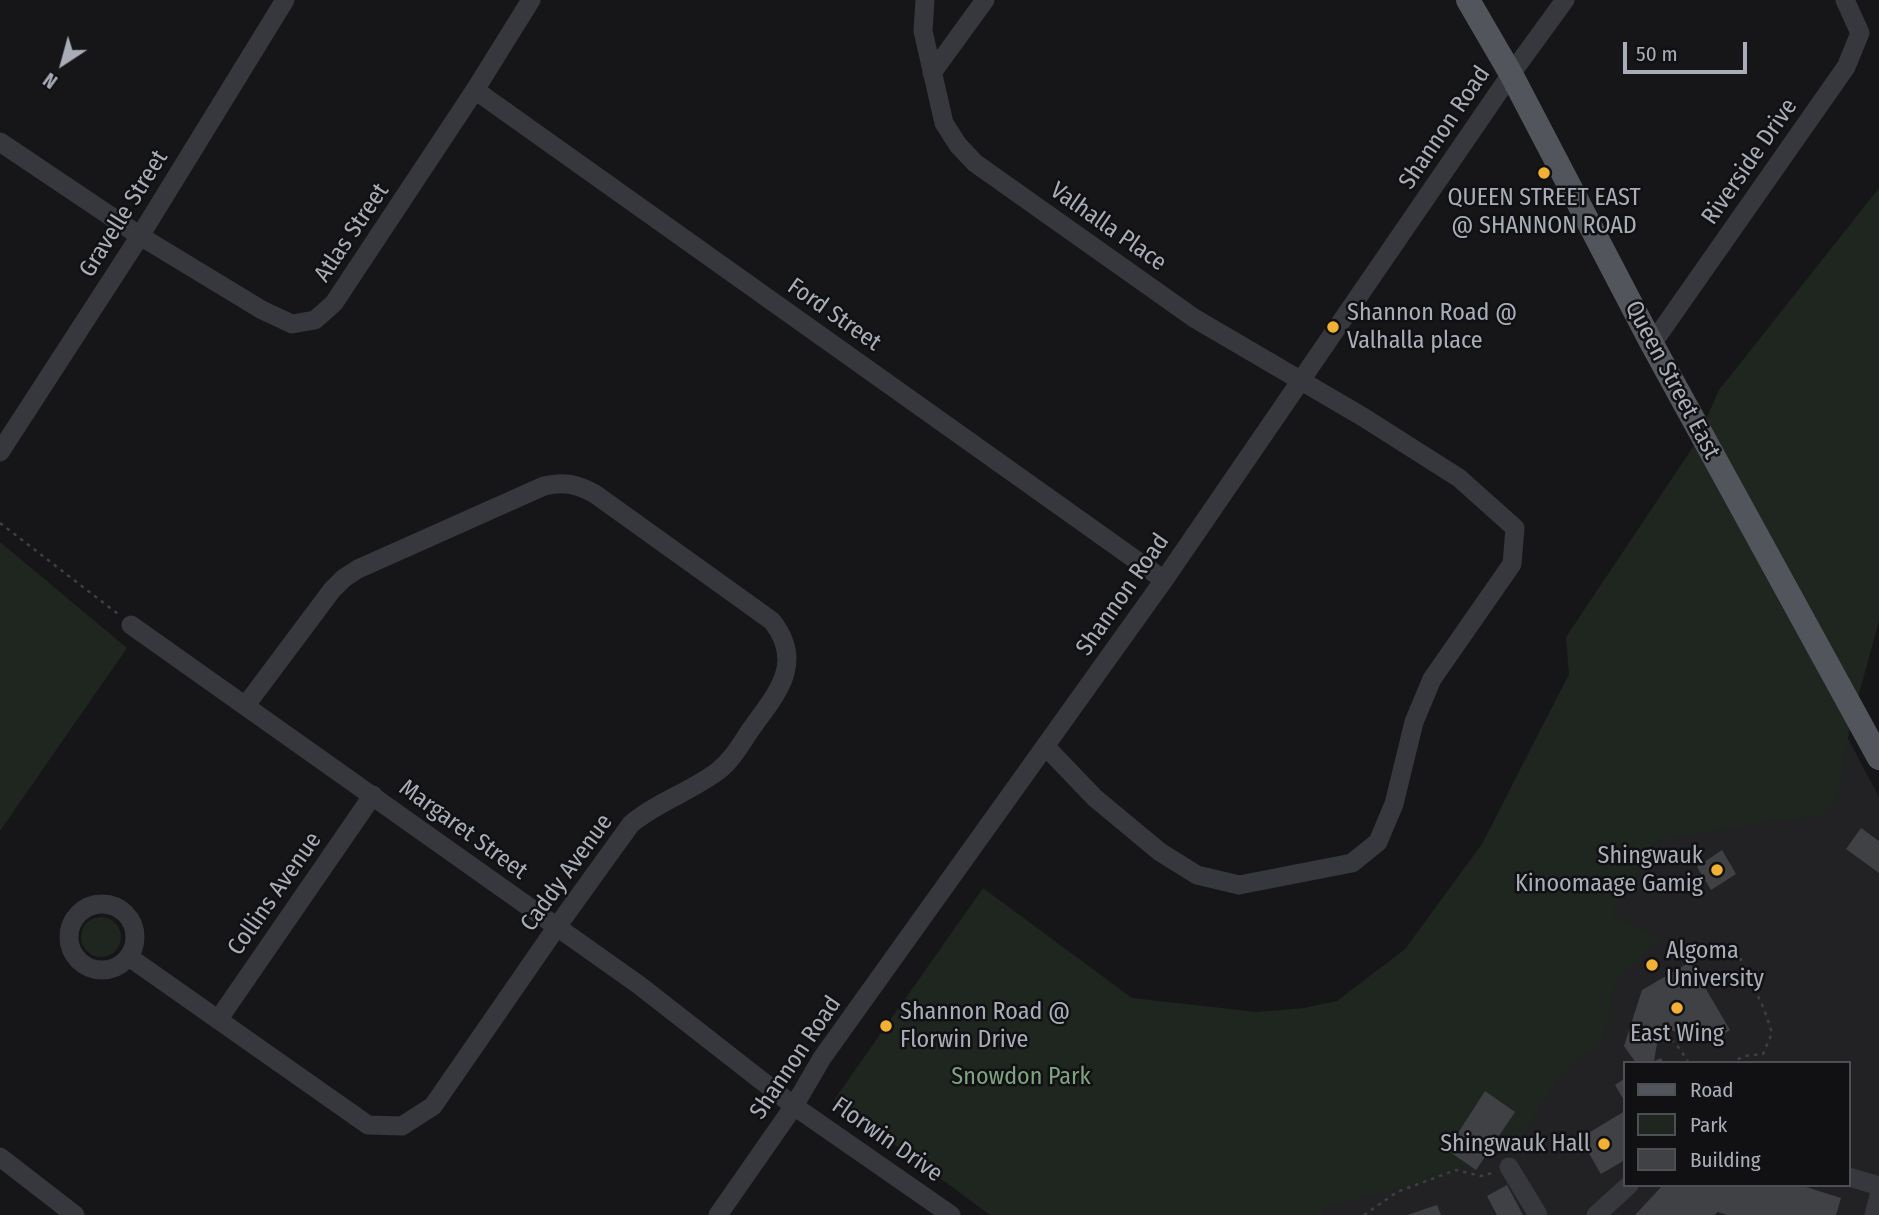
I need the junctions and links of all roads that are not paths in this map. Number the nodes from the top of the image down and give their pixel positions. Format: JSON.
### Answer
{"nodes":[{"id":1,"x":285,"y":0,"type":"edge"},
{"id":2,"x":531,"y":0,"type":"edge"},
{"id":3,"x":925,"y":0,"type":"edge"},
{"id":4,"x":985,"y":0,"type":"edge"},
{"id":5,"x":1468,"y":0,"type":"edge"},
{"id":6,"x":1565,"y":0,"type":"edge"},
{"id":7,"x":1845,"y":0,"type":"edge"},
{"id":8,"x":932,"y":73,"type":"junction"},
{"id":9,"x":1511,"y":74,"type":"junction"},
{"id":10,"x":475,"y":90,"type":"junction"},
{"id":11,"x":0,"y":142,"type":"edge"},
{"id":12,"x":140,"y":236,"type":"junction"},
{"id":13,"x":1652,"y":344,"type":"junction"},
{"id":14,"x":1302,"y":381,"type":"junction"},
{"id":15,"x":0,"y":452,"type":"edge"},
{"id":16,"x":1164,"y":580,"type":"junction"},
{"id":17,"x":131,"y":625,"type":"road end"},
{"id":18,"x":246,"y":705,"type":"junction"},
{"id":19,"x":1046,"y":747,"type":"junction"},
{"id":20,"x":1879,"y":758,"type":"edge"},
{"id":21,"x":373,"y":794,"type":"junction"},
{"id":22,"x":556,"y":928,"type":"junction"},
{"id":23,"x":129,"y":957,"type":"dead end"},
{"id":24,"x":218,"y":1020,"type":"junction"},
{"id":25,"x":794,"y":1106,"type":"junction"},
{"id":26,"x":0,"y":1157,"type":"edge"},
{"id":27,"x":1509,"y":1167,"type":"road end"},
{"id":28,"x":1851,"y":1178,"type":"edge"},
{"id":29,"x":1879,"y":1186,"type":"edge"},
{"id":30,"x":1627,"y":1187,"type":"edge"},
{"id":31,"x":1879,"y":1196,"type":"edge"},
{"id":32,"x":75,"y":1215,"type":"edge"},
{"id":33,"x":718,"y":1215,"type":"edge"},
{"id":34,"x":951,"y":1215,"type":"edge"},
{"id":35,"x":1538,"y":1215,"type":"edge"},
{"id":36,"x":1596,"y":1215,"type":"edge"},
{"id":37,"x":1874,"y":1215,"type":"edge"}],
"edges":[{"from":1,"to":12,"type":"street","name":"Gravelle Street"},
{"from":2,"to":10,"type":"street","name":"Atlas Street"},
{"from":3,"to":8,"type":"street","name":"Valhalla Place"},
{"from":4,"to":8,"type":"street"},
{"from":5,"to":9,"type":"main road","name":"Queen Street East"},
{"from":6,"to":9,"type":"street","name":"Shannon Road"},
{"from":7,"to":13,"type":"street","name":"Riverside Drive"},
{"from":8,"to":14,"type":"street","name":"Valhalla Place"},
{"from":9,"to":13,"type":"main road","name":"Queen Street East"},
{"from":9,"to":14,"type":"street","name":"Shannon Road"},
{"from":10,"to":12,"type":"street","name":"Atlas Street"},
{"from":10,"to":16,"type":"street","name":"Ford Street"},
{"from":11,"to":12,"type":"street","name":"Atlas Street"},
{"from":12,"to":15,"type":"street","name":"Gravelle Street"},
{"from":13,"to":20,"type":"main road","name":"Queen Street East"},
{"from":14,"to":16,"type":"street","name":"Shannon Road"},
{"from":14,"to":19,"type":"street","name":"Valhalla Place"},
{"from":16,"to":19,"type":"street","name":"Shannon Road"},
{"from":17,"to":18,"type":"street","name":"Margaret Street"},
{"from":18,"to":21,"type":"street","name":"Margaret Street"},
{"from":18,"to":22,"type":"street","name":"Caddy Avenue"},
{"from":19,"to":25,"type":"street","name":"Shannon Road"},
{"from":21,"to":22,"type":"street","name":"Margaret Street"},
{"from":21,"to":24,"type":"street","name":"Collins Avenue"},
{"from":22,"to":24,"type":"street","name":"Caddy Avenue"},
{"from":22,"to":25,"type":"street","name":"Margaret Street"},
{"from":23,"to":24,"type":"street","name":"Caddy Avenue"},
{"from":25,"to":33,"type":"street","name":"Shannon Road"},
{"from":25,"to":34,"type":"street","name":"Florwin Drive"},
{"from":26,"to":32,"type":"street"},
{"from":27,"to":35,"type":"street"},
{"from":28,"to":29,"type":"street"},
{"from":30,"to":36,"type":"street"},
{"from":31,"to":37,"type":"street"}]}
